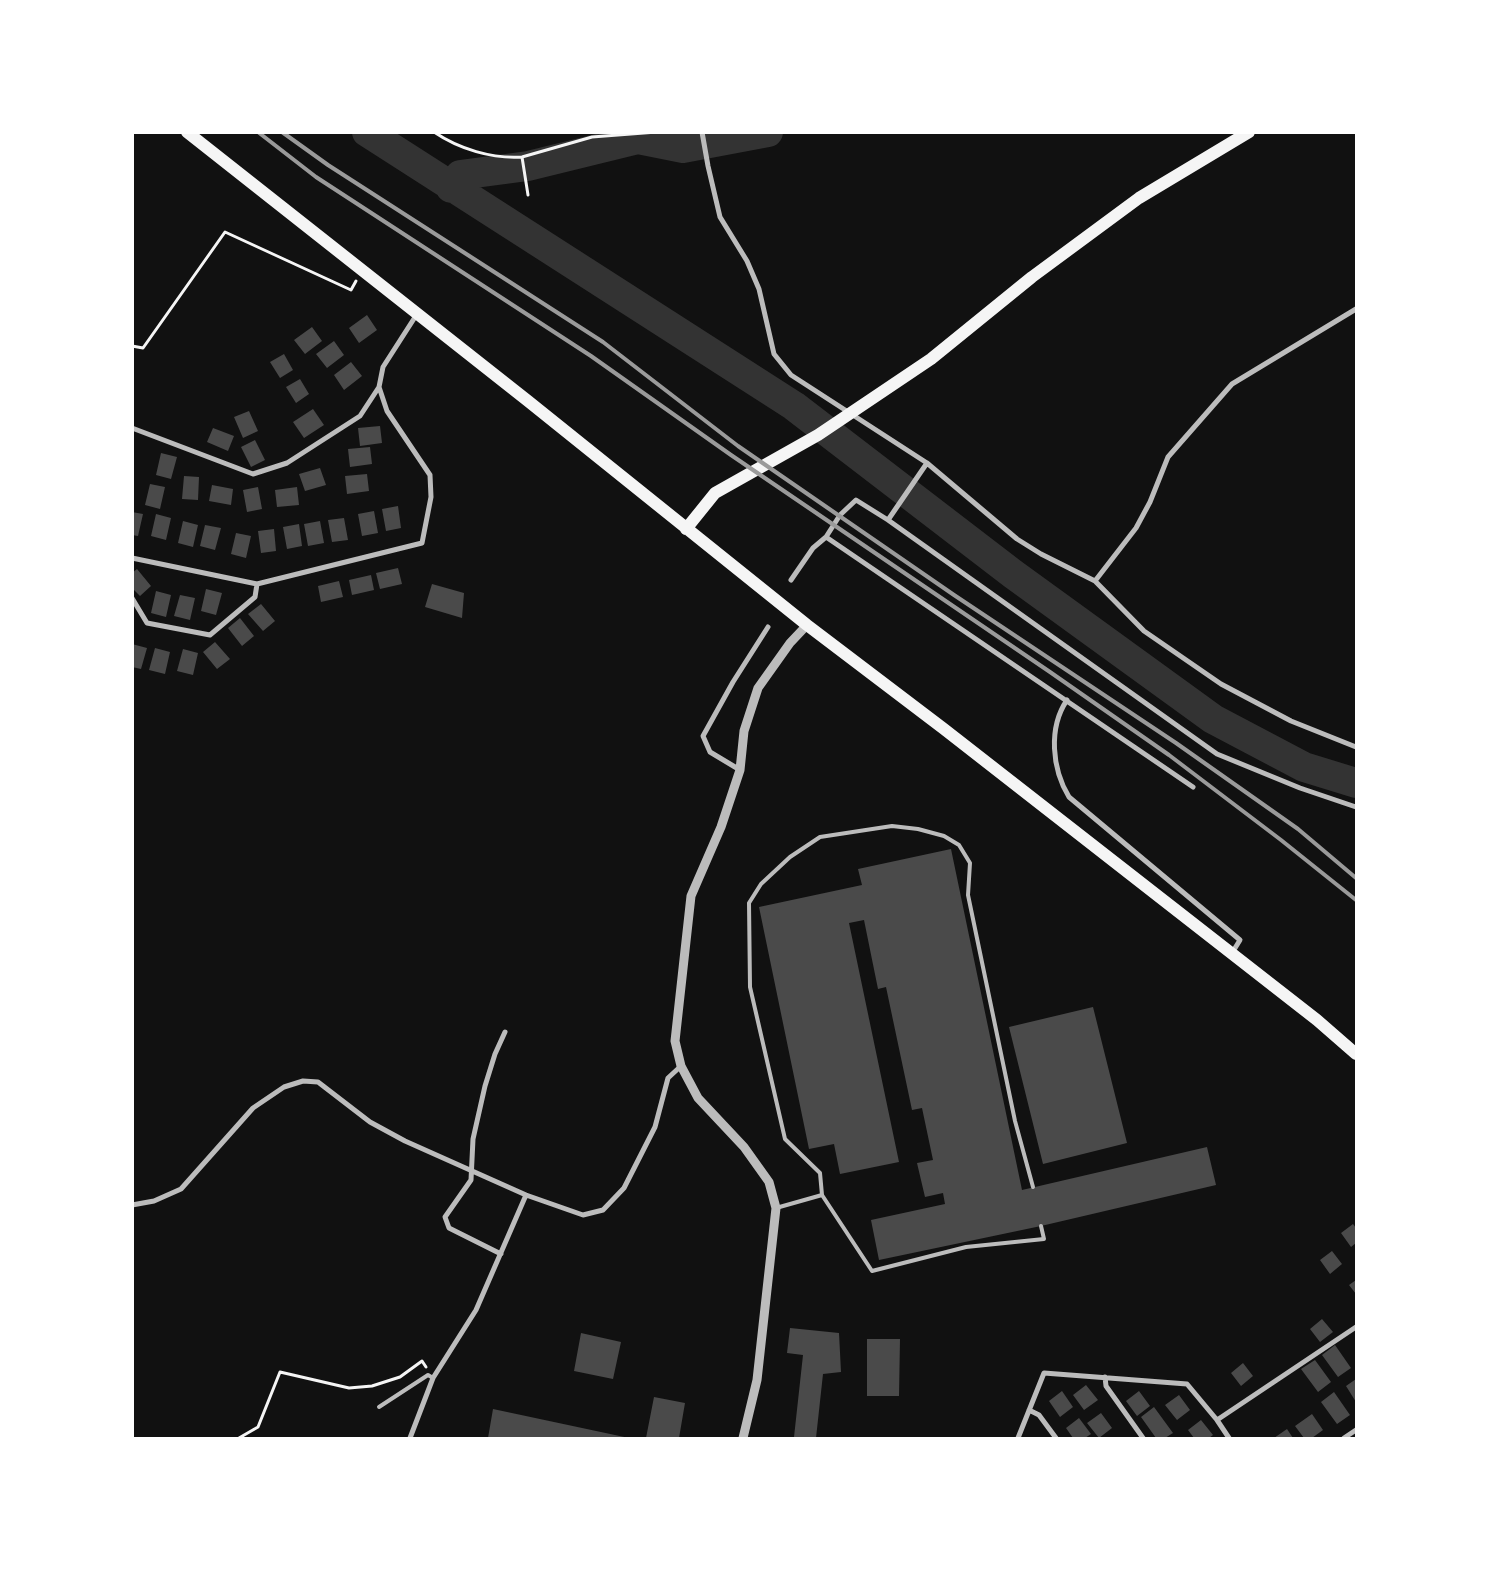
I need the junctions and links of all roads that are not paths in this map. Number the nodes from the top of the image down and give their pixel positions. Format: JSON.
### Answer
{"nodes":[{"id":1,"x":187,"y":132,"type":"edge"},
{"id":2,"x":1249,"y":132,"type":"edge"},
{"id":3,"x":702,"y":134,"type":"edge"},
{"id":4,"x":1356,"y":309,"type":"edge"},
{"id":5,"x":417,"y":314,"type":"junction"},
{"id":6,"x":379,"y":387,"type":"junction"},
{"id":7,"x":132,"y":428,"type":"edge"},
{"id":8,"x":927,"y":462,"type":"junction"},
{"id":9,"x":888,"y":520,"type":"junction"},
{"id":10,"x":686,"y":529,"type":"junction"},
{"id":11,"x":826,"y":537,"type":"junction"},
{"id":12,"x":132,"y":558,"type":"edge"},
{"id":13,"x":791,"y":580,"type":"dead end"},
{"id":14,"x":1095,"y":581,"type":"junction"},
{"id":15,"x":257,"y":584,"type":"junction"},
{"id":16,"x":132,"y":598,"type":"edge"},
{"id":17,"x":807,"y":625,"type":"junction"},
{"id":18,"x":768,"y":627,"type":"dead end"},
{"id":19,"x":1067,"y":700,"type":"junction"},
{"id":20,"x":1356,"y":747,"type":"edge"},
{"id":21,"x":740,"y":770,"type":"junction"},
{"id":22,"x":1193,"y":787,"type":"dead end"},
{"id":23,"x":1356,"y":807,"type":"edge"},
{"id":24,"x":1232,"y":954,"type":"junction"},
{"id":25,"x":505,"y":1032,"type":"dead end"},
{"id":26,"x":1356,"y":1054,"type":"edge"},
{"id":27,"x":681,"y":1066,"type":"junction"},
{"id":28,"x":471,"y":1171,"type":"junction"},
{"id":29,"x":1033,"y":1187,"type":"dead end"},
{"id":30,"x":526,"y":1195,"type":"junction"},
{"id":31,"x":822,"y":1195,"type":"junction"},
{"id":32,"x":132,"y":1205,"type":"edge"},
{"id":33,"x":776,"y":1208,"type":"junction"},
{"id":34,"x":1041,"y":1226,"type":"dead end"},
{"id":35,"x":501,"y":1254,"type":"junction"},
{"id":36,"x":1356,"y":1327,"type":"edge"},
{"id":37,"x":430,"y":1377,"type":"junction"},
{"id":38,"x":1105,"y":1377,"type":"junction"},
{"id":39,"x":379,"y":1408,"type":"dead end"},
{"id":40,"x":1029,"y":1410,"type":"junction"},
{"id":41,"x":1217,"y":1420,"type":"junction"},
{"id":42,"x":1356,"y":1430,"type":"edge"},
{"id":43,"x":410,"y":1438,"type":"edge"},
{"id":44,"x":743,"y":1438,"type":"edge"},
{"id":45,"x":1018,"y":1438,"type":"edge"},
{"id":46,"x":1056,"y":1438,"type":"edge"},
{"id":47,"x":1142,"y":1438,"type":"edge"},
{"id":48,"x":1229,"y":1438,"type":"edge"},
{"id":49,"x":1344,"y":1438,"type":"edge"}],
"edges":[{"from":1,"to":5,"type":"main road"},
{"from":2,"to":10,"type":"main road"},
{"from":3,"to":8,"type":"street"},
{"from":4,"to":14,"type":"street"},
{"from":5,"to":6,"type":"street"},
{"from":5,"to":10,"type":"main road"},
{"from":6,"to":7,"type":"street"},
{"from":6,"to":15,"type":"street"},
{"from":8,"to":9,"type":"street"},
{"from":8,"to":14,"type":"street"},
{"from":9,"to":11,"type":"street"},
{"from":9,"to":23,"type":"street"},
{"from":10,"to":17,"type":"main road"},
{"from":11,"to":13,"type":"street"},
{"from":11,"to":19,"type":"street"},
{"from":12,"to":15,"type":"street"},
{"from":14,"to":20,"type":"street"},
{"from":15,"to":16,"type":"street"},
{"from":17,"to":21,"type":"street"},
{"from":17,"to":24,"type":"main road"},
{"from":18,"to":21,"type":"street"},
{"from":19,"to":22,"type":"street"},
{"from":19,"to":24,"type":"street"},
{"from":21,"to":27,"type":"street"},
{"from":24,"to":26,"type":"main road"},
{"from":25,"to":28,"type":"street"},
{"from":27,"to":30,"type":"street"},
{"from":27,"to":33,"type":"street"},
{"from":28,"to":30,"type":"street"},
{"from":28,"to":32,"type":"street"},
{"from":28,"to":35,"type":"street"},
{"from":29,"to":31,"type":"lane"},
{"from":30,"to":35,"type":"street"},
{"from":31,"to":33,"type":"lane"},
{"from":31,"to":34,"type":"lane"},
{"from":33,"to":44,"type":"street"},
{"from":35,"to":37,"type":"street"},
{"from":36,"to":41,"type":"street"},
{"from":37,"to":39,"type":"lane"},
{"from":37,"to":43,"type":"street"},
{"from":38,"to":40,"type":"street"},
{"from":38,"to":41,"type":"street"},
{"from":38,"to":47,"type":"street"},
{"from":40,"to":45,"type":"street"},
{"from":40,"to":46,"type":"street"},
{"from":41,"to":48,"type":"street"},
{"from":42,"to":49,"type":"street"}]}
